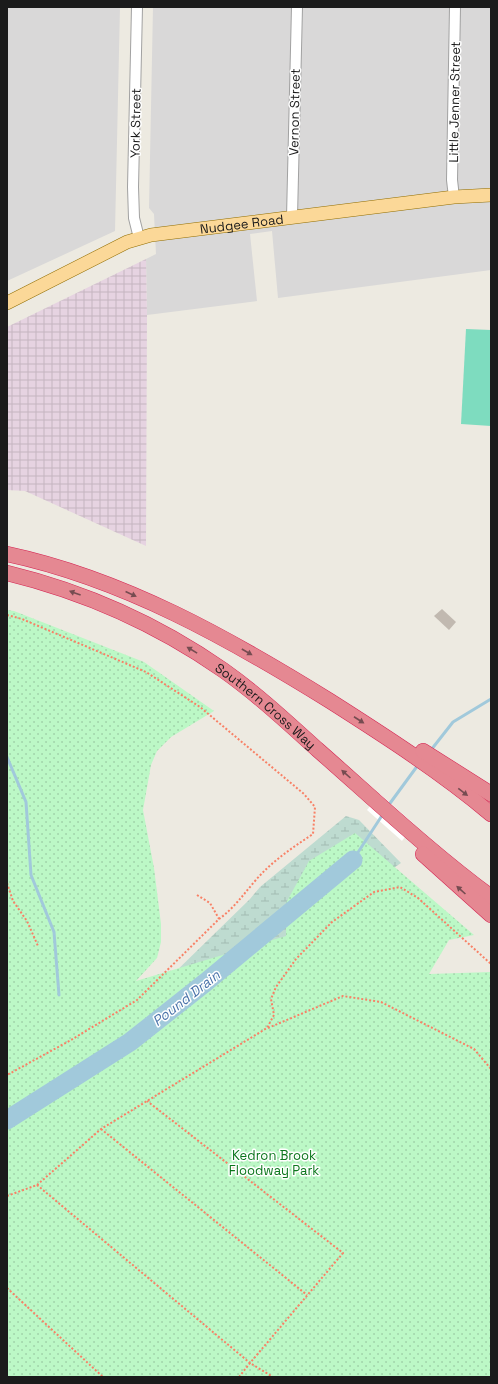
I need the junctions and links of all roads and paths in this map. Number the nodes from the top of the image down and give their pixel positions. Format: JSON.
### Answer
{"nodes":[{"id":1,"x":137,"y":7,"type":"edge"},
{"id":2,"x":297,"y":7,"type":"edge"},
{"id":3,"x":455,"y":7,"type":"edge"},
{"id":4,"x":491,"y":195,"type":"edge"},
{"id":5,"x":454,"y":197,"type":"junction"},
{"id":6,"x":292,"y":217,"type":"junction"},
{"id":7,"x":139,"y":238,"type":"junction"},
{"id":8,"x":7,"y":303,"type":"edge"},
{"id":9,"x":7,"y":554,"type":"edge"},
{"id":10,"x":7,"y":572,"type":"edge"},
{"id":11,"x":7,"y":615,"type":"edge"},
{"id":12,"x":437,"y":766,"type":"junction"},
{"id":13,"x":491,"y":794,"type":"edge"},
{"id":14,"x":491,"y":814,"type":"edge"},
{"id":15,"x":407,"y":834,"type":"junction"},
{"id":16,"x":7,"y":883,"type":"edge"},
{"id":17,"x":197,"y":895,"type":"dead end"},
{"id":18,"x":491,"y":897,"type":"edge"},
{"id":19,"x":491,"y":915,"type":"edge"},
{"id":20,"x":219,"y":919,"type":"junction"},
{"id":21,"x":38,"y":946,"type":"dead end"},
{"id":22,"x":491,"y":964,"type":"edge"},
{"id":23,"x":268,"y":1028,"type":"junction"},
{"id":24,"x":491,"y":1069,"type":"edge"},
{"id":25,"x":7,"y":1075,"type":"edge"},
{"id":26,"x":148,"y":1101,"type":"junction"},
{"id":27,"x":101,"y":1129,"type":"junction"},
{"id":28,"x":37,"y":1185,"type":"junction"},
{"id":29,"x":7,"y":1196,"type":"edge"},
{"id":30,"x":7,"y":1288,"type":"edge"},
{"id":31,"x":307,"y":1295,"type":"junction"},
{"id":32,"x":250,"y":1363,"type":"junction"},
{"id":33,"x":103,"y":1377,"type":"edge"},
{"id":34,"x":239,"y":1377,"type":"edge"},
{"id":35,"x":273,"y":1377,"type":"edge"}],
"edges":[{"from":1,"to":7,"type":"street","name":"York Street"},
{"from":2,"to":6,"type":"street","name":"Vernon Street"},
{"from":3,"to":5,"type":"street","name":"Little Jenner Street"},
{"from":4,"to":5,"type":"main road","name":"Nudgee Road"},
{"from":5,"to":6,"type":"main road","name":"Nudgee Road"},
{"from":6,"to":7,"type":"main road","name":"Nudgee Road"},
{"from":7,"to":8,"type":"main road","name":"Nudgee Road"},
{"from":9,"to":12,"type":"highway","one_way":true},
{"from":15,"to":10,"type":"highway","name":"Southern Cross Way","one_way":true},
{"from":11,"to":20,"type":"path"},
{"from":12,"to":13,"type":"highway"},
{"from":12,"to":14,"type":"highway","one_way":true},
{"from":15,"to":18,"type":"highway"},
{"from":19,"to":15,"type":"highway","one_way":true},
{"from":16,"to":21,"type":"path"},
{"from":17,"to":20,"type":"path"},
{"from":20,"to":25,"type":"path"},
{"from":22,"to":23,"type":"path"},
{"from":23,"to":24,"type":"path"},
{"from":23,"to":26,"type":"path"},
{"from":26,"to":27,"type":"path"},
{"from":26,"to":31,"type":"path"},
{"from":27,"to":28,"type":"path"},
{"from":27,"to":31,"type":"path"},
{"from":28,"to":29,"type":"path"},
{"from":28,"to":32,"type":"path"},
{"from":30,"to":33,"type":"path"},
{"from":31,"to":32,"type":"path"},
{"from":32,"to":34,"type":"path"},
{"from":32,"to":35,"type":"path"}]}
